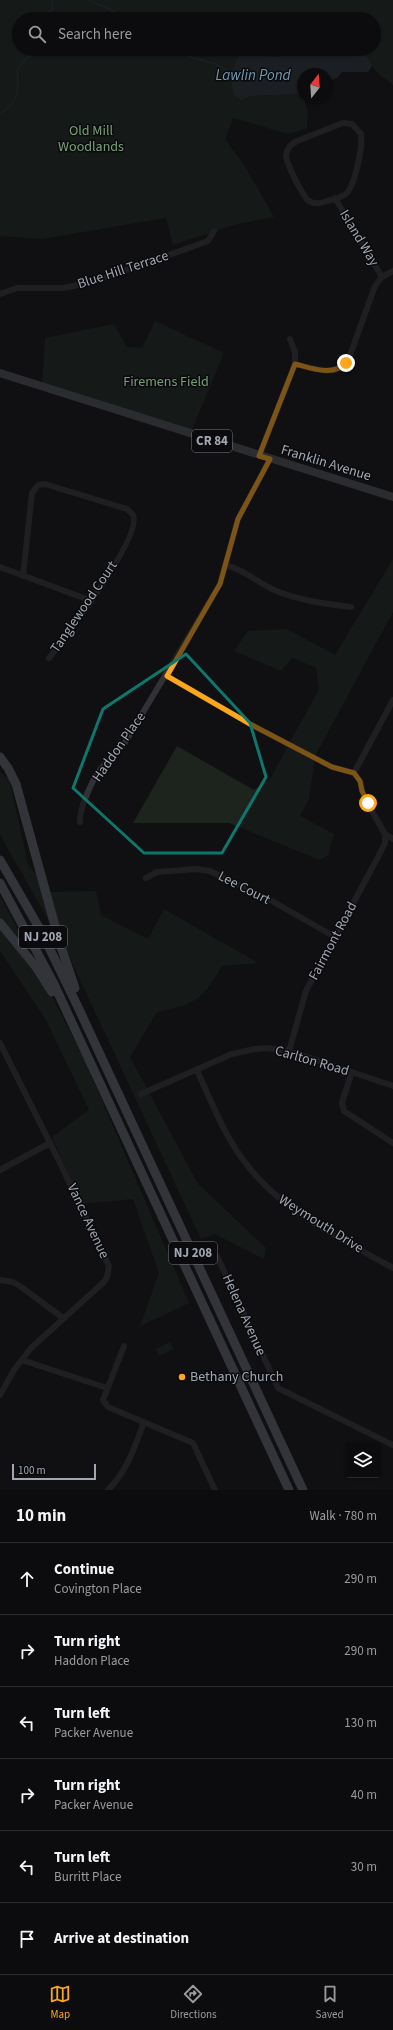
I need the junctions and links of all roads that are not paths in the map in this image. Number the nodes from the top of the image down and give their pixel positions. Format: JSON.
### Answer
{"nodes":[{"id":1,"x":335,"y":198,"type":"junction"},
{"id":2,"x":214,"y":231,"type":"dead end"},
{"id":3,"x":393,"y":271,"type":"edge"},
{"id":4,"x":382,"y":277,"type":"junction"},
{"id":5,"x":0,"y":294,"type":"edge"},
{"id":6,"x":290,"y":339,"type":"dead end"},
{"id":7,"x":295,"y":364,"type":"junction"},
{"id":8,"x":0,"y":373,"type":"edge"},
{"id":9,"x":259,"y":456,"type":"junction"},
{"id":10,"x":270,"y":459,"type":"junction"},
{"id":11,"x":393,"y":498,"type":"edge"},
{"id":12,"x":225,"y":565,"type":"junction"},
{"id":13,"x":0,"y":567,"type":"edge"},
{"id":14,"x":23,"y":576,"type":"junction"},
{"id":15,"x":92,"y":601,"type":"junction"},
{"id":16,"x":351,"y":607,"type":"dead end"},
{"id":17,"x":49,"y":658,"type":"dead end"},
{"id":18,"x":167,"y":676,"type":"junction"},
{"id":19,"x":393,"y":700,"type":"edge"},
{"id":20,"x":0,"y":757,"type":"edge"},
{"id":21,"x":354,"y":773,"type":"junction"},
{"id":22,"x":80,"y":822,"type":"dead end"},
{"id":23,"x":385,"y":834,"type":"junction"},
{"id":24,"x":393,"y":839,"type":"edge"},
{"id":25,"x":0,"y":860,"type":"edge"},
{"id":26,"x":146,"y":878,"type":"dead end"},
{"id":27,"x":0,"y":883,"type":"edge"},
{"id":28,"x":0,"y":923,"type":"edge"},
{"id":29,"x":335,"y":937,"type":"junction"},
{"id":30,"x":83,"y":1017,"type":"junction"},
{"id":31,"x":75,"y":1028,"type":"junction"},
{"id":32,"x":0,"y":1043,"type":"edge"},
{"id":33,"x":289,"y":1051,"type":"junction"},
{"id":34,"x":197,"y":1070,"type":"junction"},
{"id":35,"x":352,"y":1072,"type":"junction"},
{"id":36,"x":393,"y":1086,"type":"edge"},
{"id":37,"x":141,"y":1094,"type":"dead end"},
{"id":38,"x":50,"y":1143,"type":"junction"},
{"id":39,"x":393,"y":1143,"type":"edge"},
{"id":40,"x":0,"y":1170,"type":"edge"},
{"id":41,"x":217,"y":1256,"type":"dead end"},
{"id":42,"x":393,"y":1268,"type":"edge"},
{"id":43,"x":0,"y":1280,"type":"edge"},
{"id":44,"x":63,"y":1318,"type":"junction"},
{"id":45,"x":124,"y":1346,"type":"dead end"},
{"id":46,"x":22,"y":1360,"type":"junction"},
{"id":47,"x":107,"y":1388,"type":"junction"},
{"id":48,"x":0,"y":1394,"type":"edge"},
{"id":49,"x":144,"y":1422,"type":"junction"},
{"id":50,"x":393,"y":1445,"type":"edge"},
{"id":51,"x":108,"y":1490,"type":"edge"},
{"id":52,"x":215,"y":1490,"type":"edge"},
{"id":53,"x":289,"y":1490,"type":"edge"},
{"id":54,"x":303,"y":1490,"type":"edge"}],
"edges":[{"from":1,"to":1,"type":"street","name":"Island Way"},
{"from":1,"to":4,"type":"street","name":"Island Way"},
{"from":2,"to":5,"type":"street","name":"Blue Hill Terrace"},
{"from":3,"to":4,"type":"street"},
{"from":4,"to":7,"type":"street"},
{"from":6,"to":7,"type":"street"},
{"from":7,"to":9,"type":"street"},
{"from":8,"to":9,"type":"main road","name":"Franklin Avenue","number":"CR 84"},
{"from":9,"to":10,"type":"main road","name":"Franklin Avenue","number":"CR 84"},
{"from":10,"to":11,"type":"main road","name":"Franklin Avenue","number":"CR 84"},
{"from":10,"to":12,"type":"street","name":"Haddon Place"},
{"from":12,"to":16,"type":"street"},
{"from":12,"to":18,"type":"street","name":"Haddon Place"},
{"from":13,"to":14,"type":"street"},
{"from":14,"to":15,"type":"street"},
{"from":14,"to":15,"type":"street","name":"Tanglewood Court"},
{"from":15,"to":17,"type":"street","name":"Tanglewood Court"},
{"from":18,"to":21,"type":"street"},
{"from":18,"to":22,"type":"street","name":"Haddon Place"},
{"from":19,"to":21,"type":"street"},
{"from":20,"to":30,"type":"highway"},
{"from":21,"to":23,"type":"street"},
{"from":23,"to":24,"type":"street"},
{"from":23,"to":29,"type":"street","name":"Fairmont Road"},
{"from":25,"to":30,"type":"highway","number":"NJ 208"},
{"from":26,"to":29,"type":"street","name":"Lee Court"},
{"from":27,"to":31,"type":"highway","number":"NJ 208"},
{"from":28,"to":31,"type":"highway"},
{"from":29,"to":33,"type":"street","name":"Fairmont Road"},
{"from":30,"to":54,"type":"highway","number":"NJ 208"},
{"from":31,"to":53,"type":"highway","number":"NJ 208"},
{"from":32,"to":38,"type":"street","name":"Vance Avenue"},
{"from":33,"to":34,"type":"street","name":"Carlton Road"},
{"from":33,"to":35,"type":"street","name":"Carlton Road"},
{"from":34,"to":37,"type":"street","name":"Carlton Road"},
{"from":34,"to":42,"type":"street","name":"Weymouth Drive"},
{"from":35,"to":36,"type":"street","name":"Carlton Road"},
{"from":35,"to":39,"type":"street"},
{"from":38,"to":40,"type":"street"},
{"from":38,"to":44,"type":"street","name":"Vance Avenue"},
{"from":41,"to":50,"type":"street","name":"Helena Avenue"},
{"from":43,"to":44,"type":"street"},
{"from":44,"to":46,"type":"street","name":"Vance Avenue"},
{"from":45,"to":47,"type":"street"},
{"from":46,"to":47,"type":"street"},
{"from":46,"to":48,"type":"street","name":"Vance Avenue"},
{"from":47,"to":49,"type":"street"},
{"from":49,"to":51,"type":"street"},
{"from":49,"to":52,"type":"street"}]}
